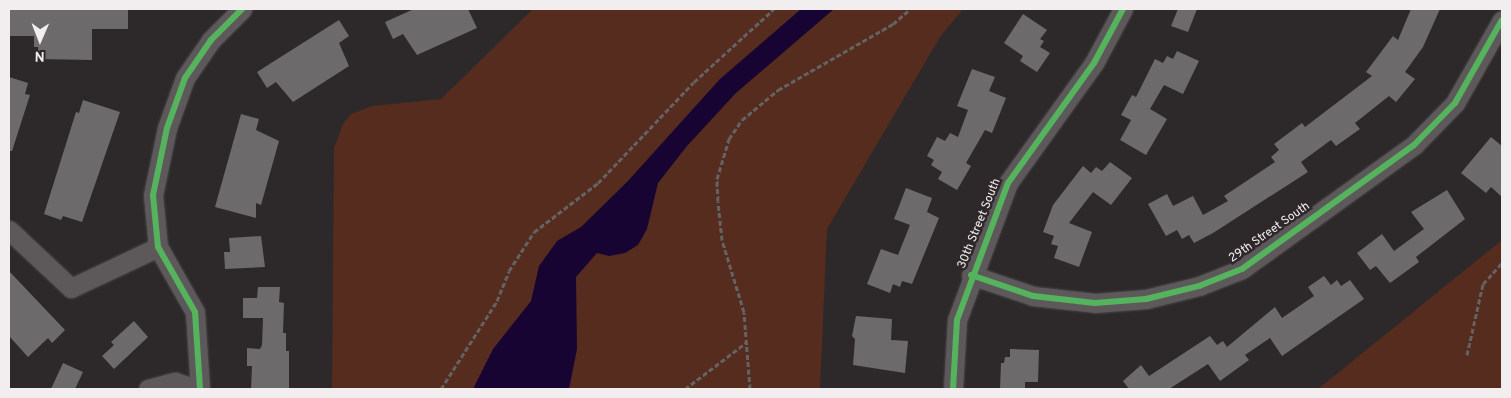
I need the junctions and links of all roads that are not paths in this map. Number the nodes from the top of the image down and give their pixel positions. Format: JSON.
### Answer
{"nodes":[{"id":1,"x":242,"y":9,"type":"edge"},
{"id":2,"x":1123,"y":9,"type":"edge"},
{"id":3,"x":1502,"y":20,"type":"edge"},
{"id":4,"x":9,"y":230,"type":"edge"},
{"id":5,"x":158,"y":247,"type":"junction"},
{"id":6,"x":971,"y":275,"type":"junction"},
{"id":7,"x":148,"y":389,"type":"edge"},
{"id":8,"x":196,"y":389,"type":"edge"},
{"id":9,"x":200,"y":389,"type":"edge"},
{"id":10,"x":953,"y":389,"type":"edge"}],
"edges":[{"from":1,"to":5,"type":"street"},
{"from":2,"to":6,"type":"street","name":"30th Street South"},
{"from":3,"to":6,"type":"street","name":"29th Street South"},
{"from":4,"to":5,"type":"street"},
{"from":5,"to":9,"type":"street"},
{"from":6,"to":10,"type":"street","name":"30th Street South"},
{"from":7,"to":8,"type":"street"}]}
